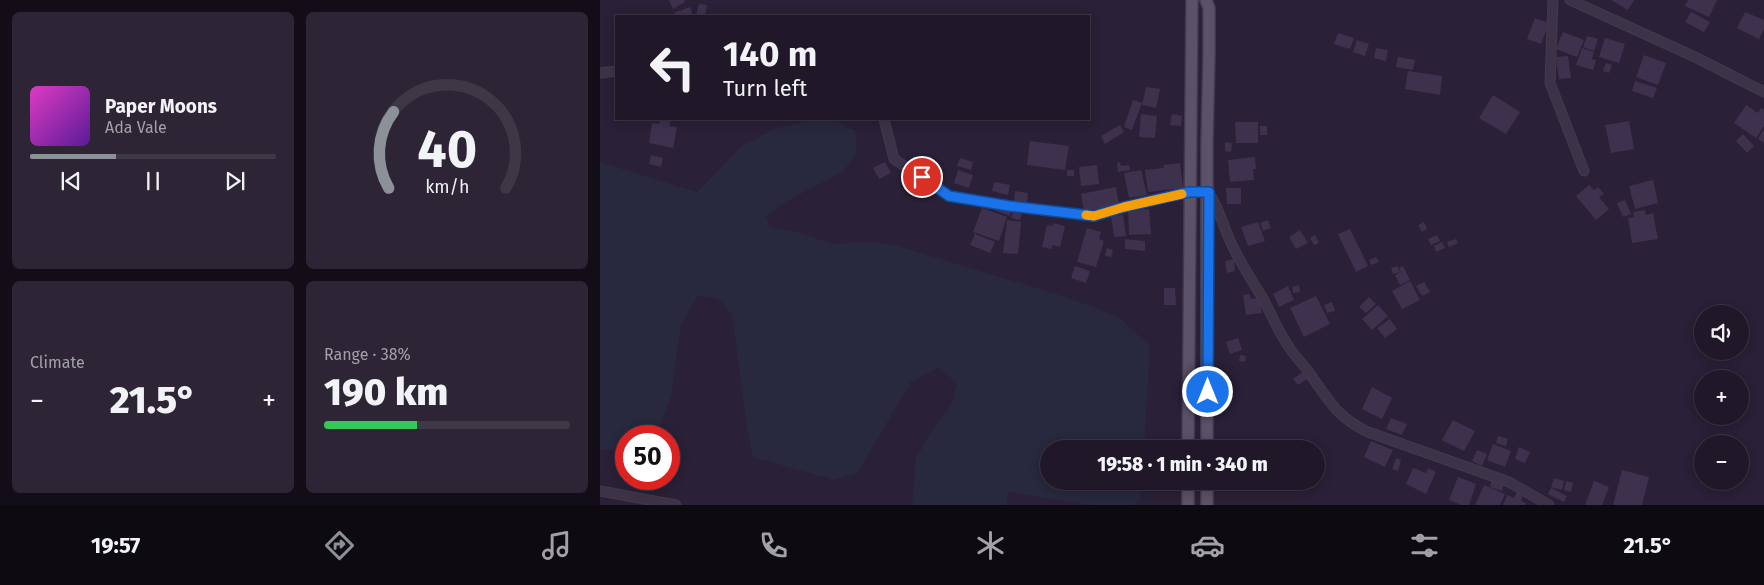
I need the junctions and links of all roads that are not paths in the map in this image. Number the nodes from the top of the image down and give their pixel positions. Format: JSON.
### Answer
{"nodes":[{"id":1,"x":1192,"y":0,"type":"edge"},
{"id":2,"x":1206,"y":0,"type":"edge"},
{"id":3,"x":1553,"y":0,"type":"edge"},
{"id":4,"x":1570,"y":0,"type":"edge"},
{"id":5,"x":615,"y":71,"type":"edge"},
{"id":6,"x":600,"y":73,"type":"edge"},
{"id":7,"x":1764,"y":92,"type":"edge"},
{"id":8,"x":884,"y":120,"type":"edge"},
{"id":9,"x":1584,"y":171,"type":"dead end"},
{"id":10,"x":1189,"y":192,"type":"junction"},
{"id":11,"x":1209,"y":192,"type":"junction"},
{"id":12,"x":1188,"y":440,"type":"edge"},
{"id":13,"x":1207,"y":440,"type":"edge"},
{"id":14,"x":1188,"y":490,"type":"edge"},
{"id":15,"x":1207,"y":490,"type":"edge"},
{"id":16,"x":600,"y":491,"type":"edge"},
{"id":17,"x":676,"y":505,"type":"edge"},
{"id":18,"x":1188,"y":505,"type":"edge"},
{"id":19,"x":1207,"y":505,"type":"edge"},
{"id":20,"x":1549,"y":505,"type":"edge"}],
"edges":[{"from":1,"to":10,"type":"main road"},
{"from":2,"to":11,"type":"main road"},
{"from":3,"to":9,"type":"street"},
{"from":4,"to":7,"type":"street"},
{"from":5,"to":6,"type":"street"},
{"from":8,"to":10,"type":"street"},
{"from":10,"to":11,"type":"street"},
{"from":10,"to":12,"type":"main road"},
{"from":11,"to":13,"type":"main road"},
{"from":11,"to":20,"type":"street"},
{"from":14,"to":18,"type":"main road"},
{"from":15,"to":19,"type":"main road"},
{"from":16,"to":17,"type":"street"}]}
